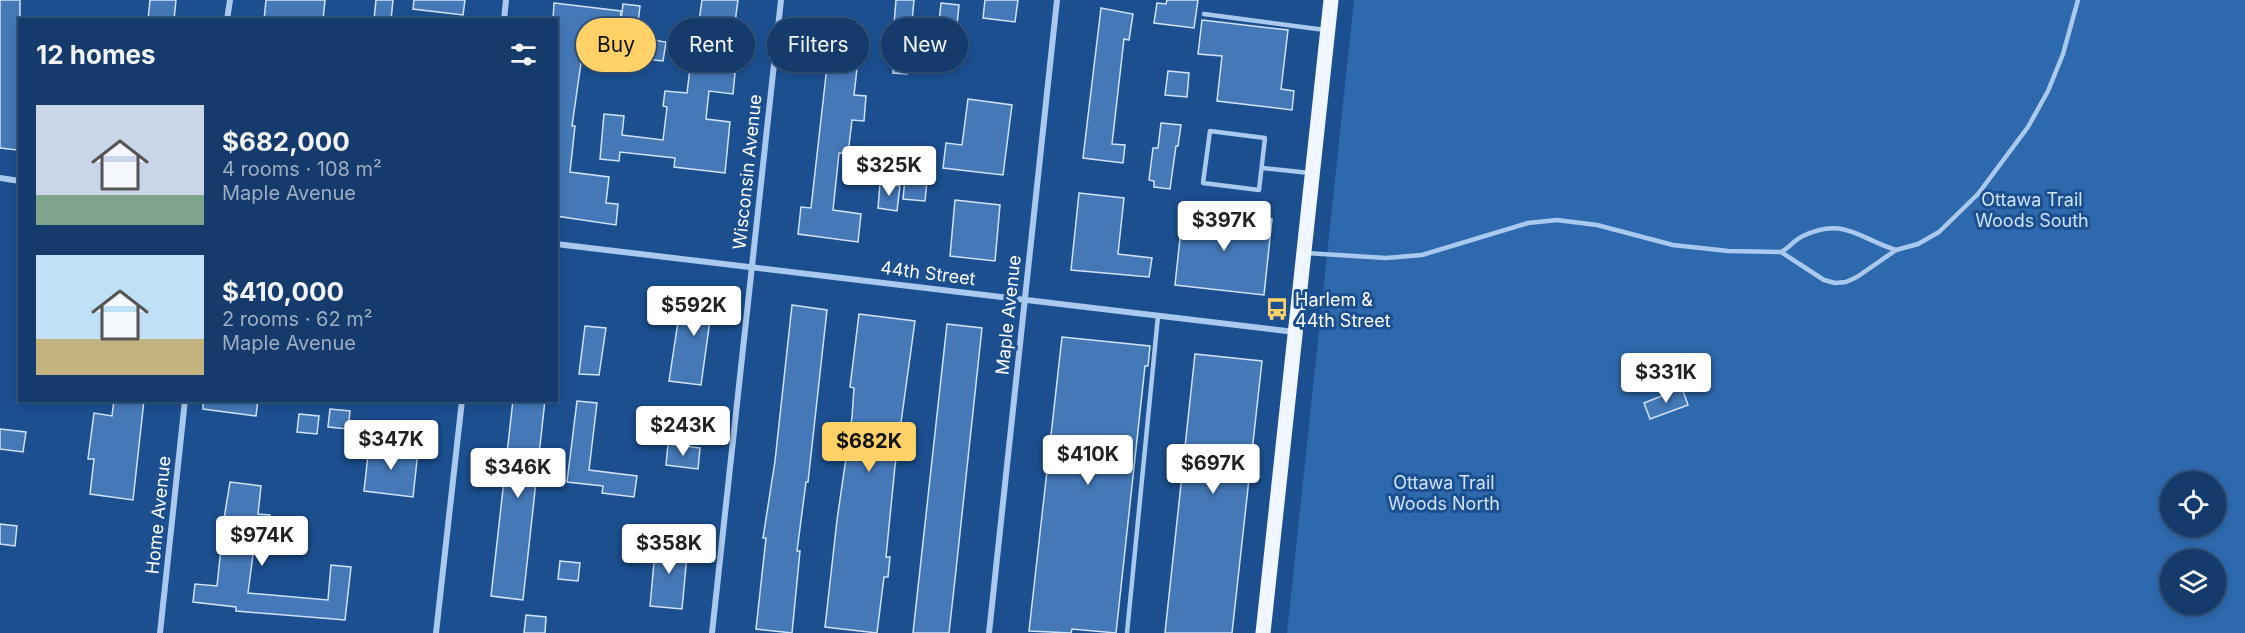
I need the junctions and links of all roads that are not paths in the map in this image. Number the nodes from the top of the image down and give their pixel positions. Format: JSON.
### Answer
{"nodes":[{"id":1,"x":230,"y":0,"type":"edge"},
{"id":2,"x":506,"y":0,"type":"edge"},
{"id":3,"x":781,"y":0,"type":"edge"},
{"id":4,"x":1057,"y":0,"type":"edge"},
{"id":5,"x":1331,"y":0,"type":"edge"},
{"id":6,"x":2078,"y":0,"type":"edge"},
{"id":7,"x":1204,"y":14,"type":"dead end"},
{"id":8,"x":227,"y":18,"type":"edge"},
{"id":9,"x":504,"y":18,"type":"edge"},
{"id":10,"x":1328,"y":30,"type":"junction"},
{"id":11,"x":1262,"y":168,"type":"junction"},
{"id":12,"x":1312,"y":174,"type":"junction"},
{"id":13,"x":0,"y":178,"type":"edge"},
{"id":14,"x":18,"y":181,"type":"edge"},
{"id":15,"x":558,"y":244,"type":"edge"},
{"id":16,"x":1896,"y":250,"type":"junction"},
{"id":17,"x":1781,"y":252,"type":"junction"},
{"id":18,"x":1304,"y":253,"type":"junction"},
{"id":19,"x":752,"y":268,"type":"junction"},
{"id":20,"x":1025,"y":300,"type":"junction"},
{"id":21,"x":1158,"y":316,"type":"junction"},
{"id":22,"x":1295,"y":332,"type":"junction"},
{"id":23,"x":185,"y":402,"type":"edge"},
{"id":24,"x":462,"y":402,"type":"edge"},
{"id":25,"x":160,"y":633,"type":"edge"},
{"id":26,"x":436,"y":633,"type":"edge"},
{"id":27,"x":712,"y":633,"type":"edge"},
{"id":28,"x":989,"y":633,"type":"edge"},
{"id":29,"x":1127,"y":633,"type":"edge"},
{"id":30,"x":1263,"y":633,"type":"edge"}],
"edges":[{"from":1,"to":8,"type":"street"},
{"from":2,"to":9,"type":"street"},
{"from":3,"to":19,"type":"street","name":"Wisconsin Avenue"},
{"from":4,"to":20,"type":"street","name":"Maple Avenue"},
{"from":5,"to":10,"type":"main road"},
{"from":6,"to":16,"type":"lane"},
{"from":7,"to":10,"type":"lane"},
{"from":10,"to":12,"type":"main road"},
{"from":11,"to":11,"type":"lane"},
{"from":11,"to":12,"type":"lane"},
{"from":12,"to":18,"type":"main road"},
{"from":13,"to":14,"type":"street"},
{"from":15,"to":19,"type":"street","name":"44th Street"},
{"from":16,"to":17,"type":"lane"},
{"from":16,"to":17,"type":"lane"},
{"from":17,"to":18,"type":"lane"},
{"from":18,"to":22,"type":"main road"},
{"from":19,"to":20,"type":"street","name":"44th Street"},
{"from":19,"to":27,"type":"street","name":"Wisconsin Avenue"},
{"from":20,"to":21,"type":"street","name":"44th Street"},
{"from":20,"to":28,"type":"street","name":"Maple Avenue"},
{"from":21,"to":22,"type":"street","name":"44th Street"},
{"from":21,"to":29,"type":"lane"},
{"from":22,"to":30,"type":"main road"},
{"from":23,"to":25,"type":"street","name":"Home Avenue"},
{"from":24,"to":26,"type":"street"}]}
